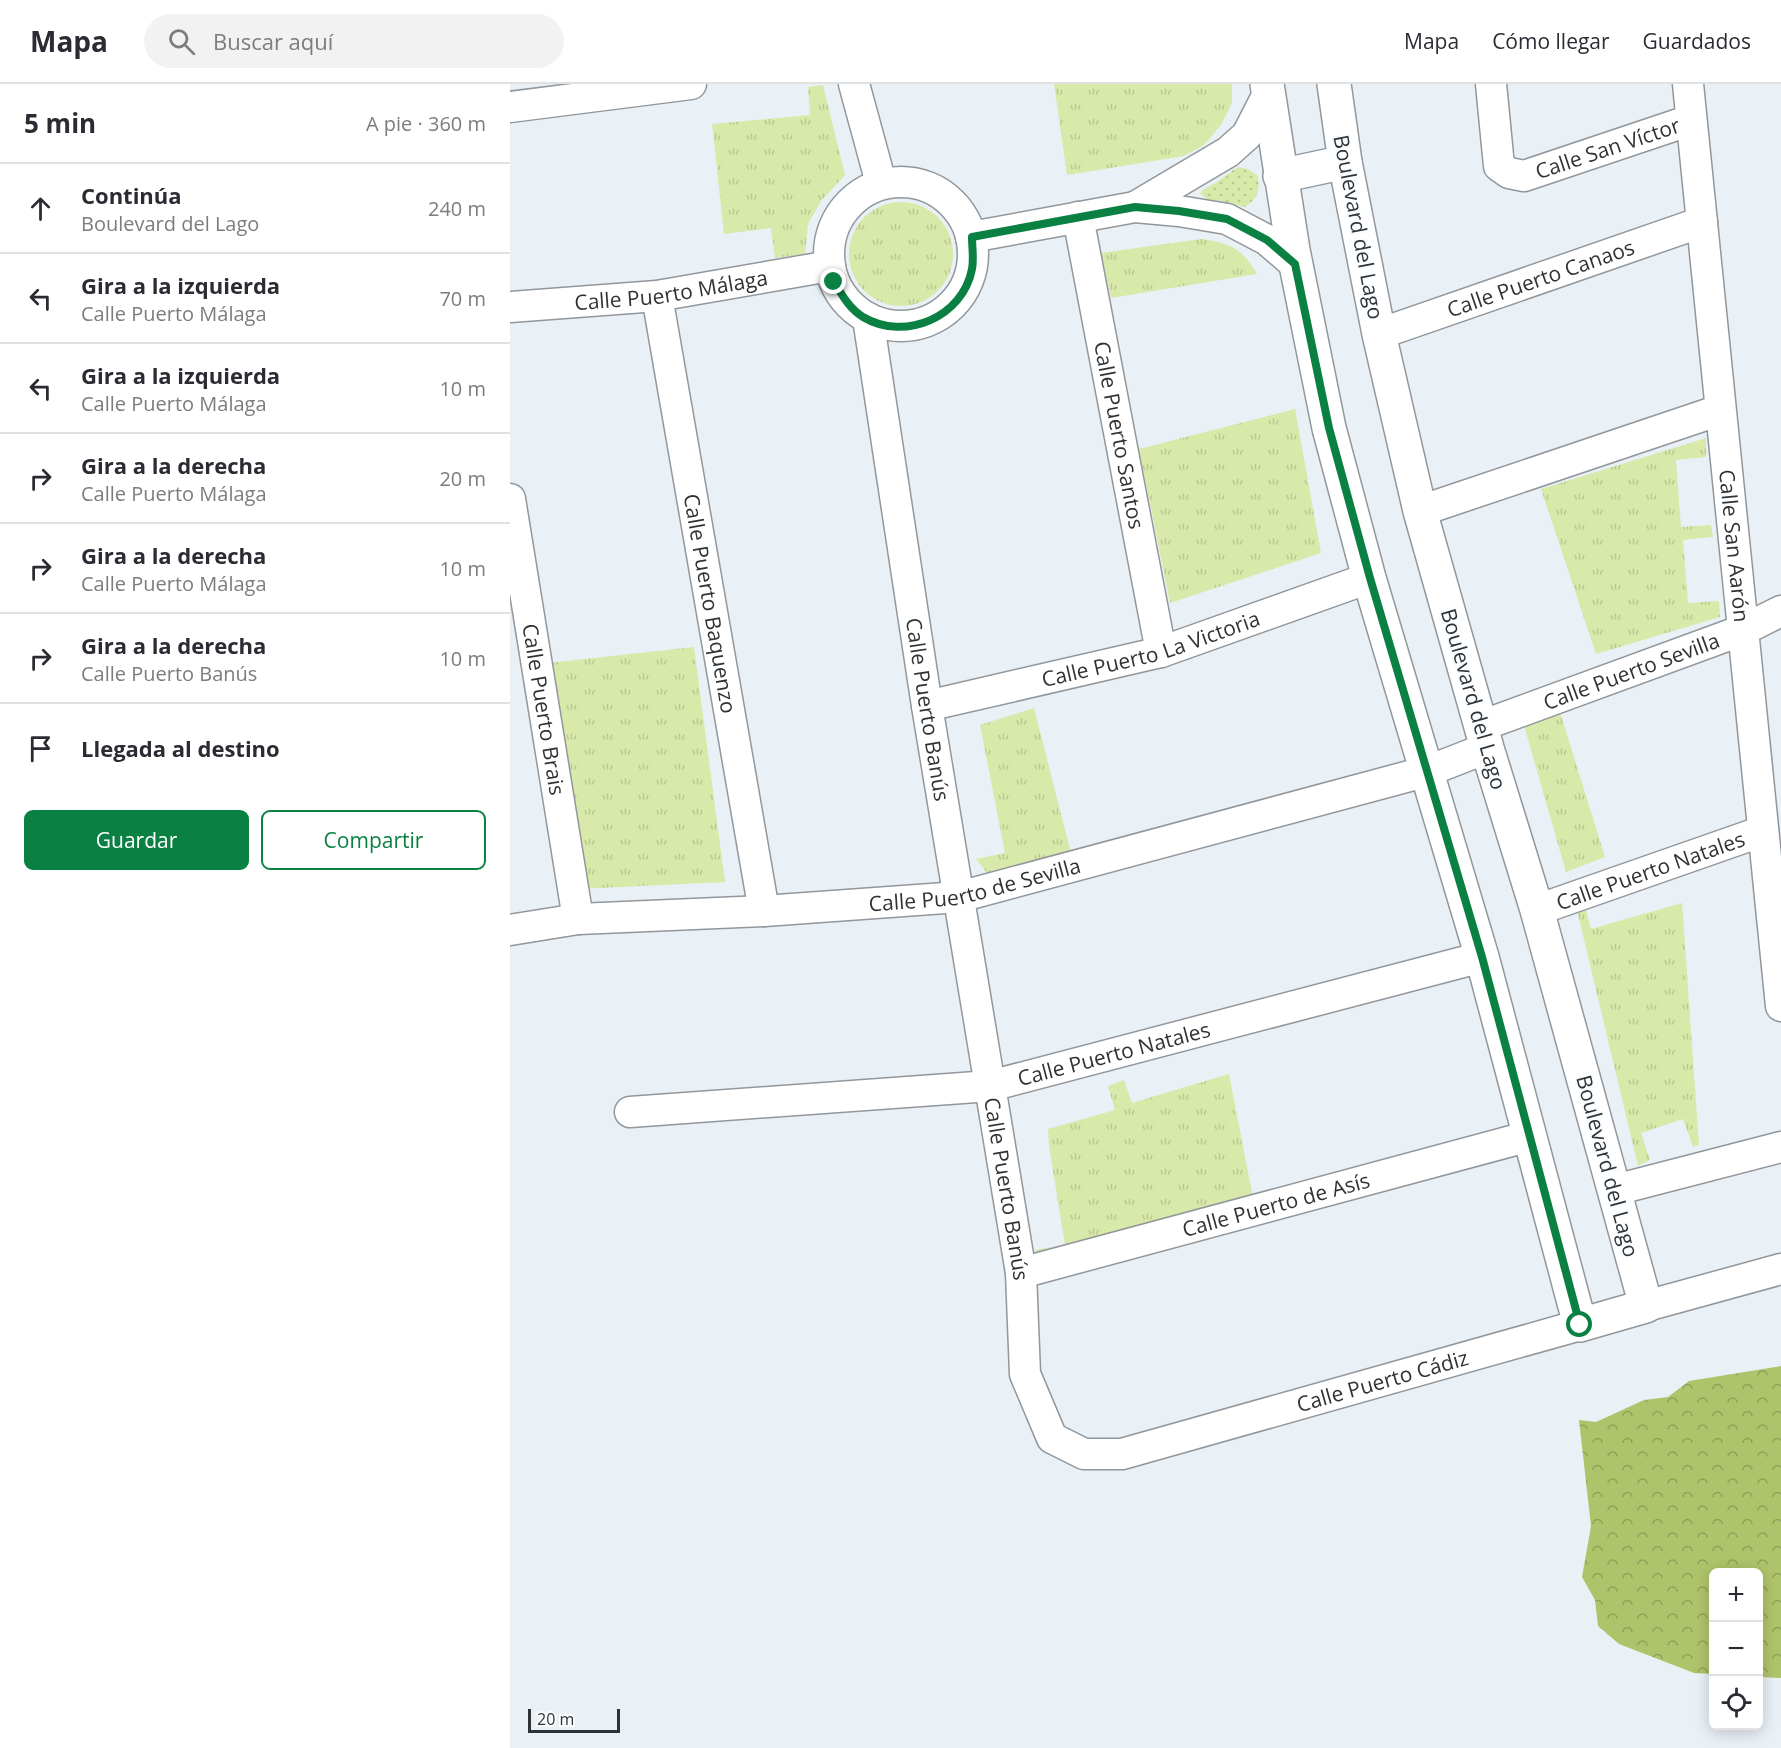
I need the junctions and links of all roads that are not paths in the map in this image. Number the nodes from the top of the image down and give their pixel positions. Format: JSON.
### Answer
{"nodes":[{"id":1,"x":691,"y":84,"type":"edge"},
{"id":2,"x":854,"y":84,"type":"edge"},
{"id":3,"x":1334,"y":84,"type":"edge"},
{"id":4,"x":1491,"y":84,"type":"edge"},
{"id":5,"x":1688,"y":84,"type":"edge"},
{"id":6,"x":1267,"y":89,"type":"edge"},
{"id":7,"x":510,"y":107,"type":"edge"},
{"id":8,"x":1691,"y":120,"type":"junction"},
{"id":9,"x":1345,"y":162,"type":"junction"},
{"id":10,"x":1280,"y":176,"type":"junction"},
{"id":11,"x":881,"y":183,"type":"junction"},
{"id":12,"x":1135,"y":207,"type":"junction"},
{"id":13,"x":1078,"y":217,"type":"junction"},
{"id":14,"x":1702,"y":222,"type":"junction"},
{"id":15,"x":972,"y":237,"type":"junction"},
{"id":16,"x":1295,"y":264,"type":"junction"},
{"id":17,"x":830,"y":266,"type":"junction"},
{"id":18,"x":657,"y":296,"type":"junction"},
{"id":19,"x":510,"y":307,"type":"edge"},
{"id":20,"x":868,"y":318,"type":"junction"},
{"id":21,"x":1379,"y":334,"type":"junction"},
{"id":22,"x":1720,"y":410,"type":"junction"},
{"id":23,"x":510,"y":499,"type":"edge"},
{"id":24,"x":1420,"y":511,"type":"junction"},
{"id":25,"x":1370,"y":578,"type":"junction"},
{"id":26,"x":1781,"y":611,"type":"edge"},
{"id":27,"x":1743,"y":630,"type":"junction"},
{"id":28,"x":1161,"y":652,"type":"junction"},
{"id":29,"x":927,"y":706,"type":"junction"},
{"id":30,"x":1484,"y":737,"type":"junction"},
{"id":31,"x":1428,"y":771,"type":"junction"},
{"id":32,"x":1763,"y":831,"type":"junction"},
{"id":33,"x":959,"y":897,"type":"junction"},
{"id":34,"x":1537,"y":910,"type":"junction"},
{"id":35,"x":764,"y":911,"type":"junction"},
{"id":36,"x":578,"y":919,"type":"junction"},
{"id":37,"x":510,"y":930,"type":"edge"},
{"id":38,"x":1482,"y":957,"type":"junction"},
{"id":39,"x":1781,"y":1006,"type":"edge"},
{"id":40,"x":990,"y":1086,"type":"junction"},
{"id":41,"x":630,"y":1112,"type":"dead end"},
{"id":42,"x":1530,"y":1136,"type":"junction"},
{"id":43,"x":1781,"y":1147,"type":"edge"},
{"id":44,"x":1615,"y":1190,"type":"junction"},
{"id":45,"x":1781,"y":1269,"type":"edge"},
{"id":46,"x":1021,"y":1273,"type":"junction"},
{"id":47,"x":1646,"y":1306,"type":"junction"},
{"id":48,"x":1580,"y":1325,"type":"junction"},
{"id":49,"x":1025,"y":1374,"type":"joint"}],
"edges":[{"from":1,"to":7,"type":"street"},
{"from":2,"to":11,"type":"street"},
{"from":3,"to":9,"type":"street","name":"Boulevard del Lago"},
{"from":4,"to":8,"type":"street","name":"Calle San Víctor"},
{"from":5,"to":8,"type":"street","name":"Calle San Aarón"},
{"from":6,"to":10,"type":"street"},
{"from":6,"to":12,"type":"street"},
{"from":8,"to":14,"type":"street","name":"Calle San Aarón"},
{"from":9,"to":10,"type":"street"},
{"from":9,"to":21,"type":"street","name":"Boulevard del Lago"},
{"from":10,"to":16,"type":"street"},
{"from":11,"to":15,"type":"street"},
{"from":11,"to":17,"type":"street"},
{"from":12,"to":13,"type":"street"},
{"from":12,"to":16,"type":"street"},
{"from":13,"to":15,"type":"street"},
{"from":13,"to":28,"type":"street","name":"Calle Puerto Santos"},
{"from":14,"to":21,"type":"street","name":"Calle Puerto Canaos"},
{"from":14,"to":22,"type":"street","name":"Calle San Aarón"},
{"from":15,"to":20,"type":"street"},
{"from":16,"to":25,"type":"street"},
{"from":17,"to":18,"type":"street","name":"Calle Puerto Málaga"},
{"from":17,"to":20,"type":"street"},
{"from":18,"to":19,"type":"street","name":"Calle Puerto Málaga"},
{"from":18,"to":35,"type":"street","name":"Calle Puerto Baquenzo"},
{"from":20,"to":29,"type":"street","name":"Calle Puerto Banús"},
{"from":21,"to":24,"type":"street","name":"Boulevard del Lago"},
{"from":22,"to":24,"type":"street"},
{"from":22,"to":27,"type":"street","name":"Calle San Aarón"},
{"from":23,"to":36,"type":"street","name":"Calle Puerto Brais"},
{"from":24,"to":30,"type":"street","name":"Boulevard del Lago"},
{"from":25,"to":28,"type":"street","name":"Calle Puerto La Victoria"},
{"from":25,"to":31,"type":"street"},
{"from":26,"to":27,"type":"street","name":"Calle Puerto Sevilla"},
{"from":27,"to":30,"type":"street","name":"Calle Puerto Sevilla"},
{"from":27,"to":32,"type":"street","name":"Calle San Aarón"},
{"from":28,"to":29,"type":"street","name":"Calle Puerto La Victoria"},
{"from":29,"to":33,"type":"street","name":"Calle Puerto Banús"},
{"from":30,"to":31,"type":"street","name":"Calle Puerto Sevilla"},
{"from":30,"to":34,"type":"street","name":"Boulevard del Lago"},
{"from":31,"to":33,"type":"street","name":"Calle Puerto de Sevilla"},
{"from":31,"to":38,"type":"street"},
{"from":32,"to":34,"type":"street","name":"Calle Puerto Natales"},
{"from":32,"to":39,"type":"street","name":"Calle San Aarón"},
{"from":33,"to":35,"type":"street","name":"Calle Puerto de Sevilla"},
{"from":33,"to":40,"type":"street","name":"Calle Puerto Banús"},
{"from":34,"to":44,"type":"street","name":"Boulevard del Lago"},
{"from":35,"to":36,"type":"street","name":"Calle Puerto de Sevilla"},
{"from":36,"to":37,"type":"street","name":"Calle Puerto de Sevilla"},
{"from":38,"to":40,"type":"street","name":"Calle Puerto Natales"},
{"from":38,"to":42,"type":"street"},
{"from":40,"to":41,"type":"street","name":"Calle Puerto Natales"},
{"from":40,"to":46,"type":"street","name":"Calle Puerto Banús"},
{"from":42,"to":46,"type":"street","name":"Calle Puerto de Asís"},
{"from":42,"to":48,"type":"street"},
{"from":43,"to":44,"type":"street"},
{"from":44,"to":47,"type":"street","name":"Boulevard del Lago"},
{"from":45,"to":47,"type":"street","name":"Calle Puerto Cádiz"},
{"from":46,"to":49,"type":"street","name":"Calle Puerto Banús"},
{"from":47,"to":48,"type":"street","name":"Calle Puerto Cádiz"},
{"from":48,"to":49,"type":"street","name":"Calle Puerto Cádiz"}]}
